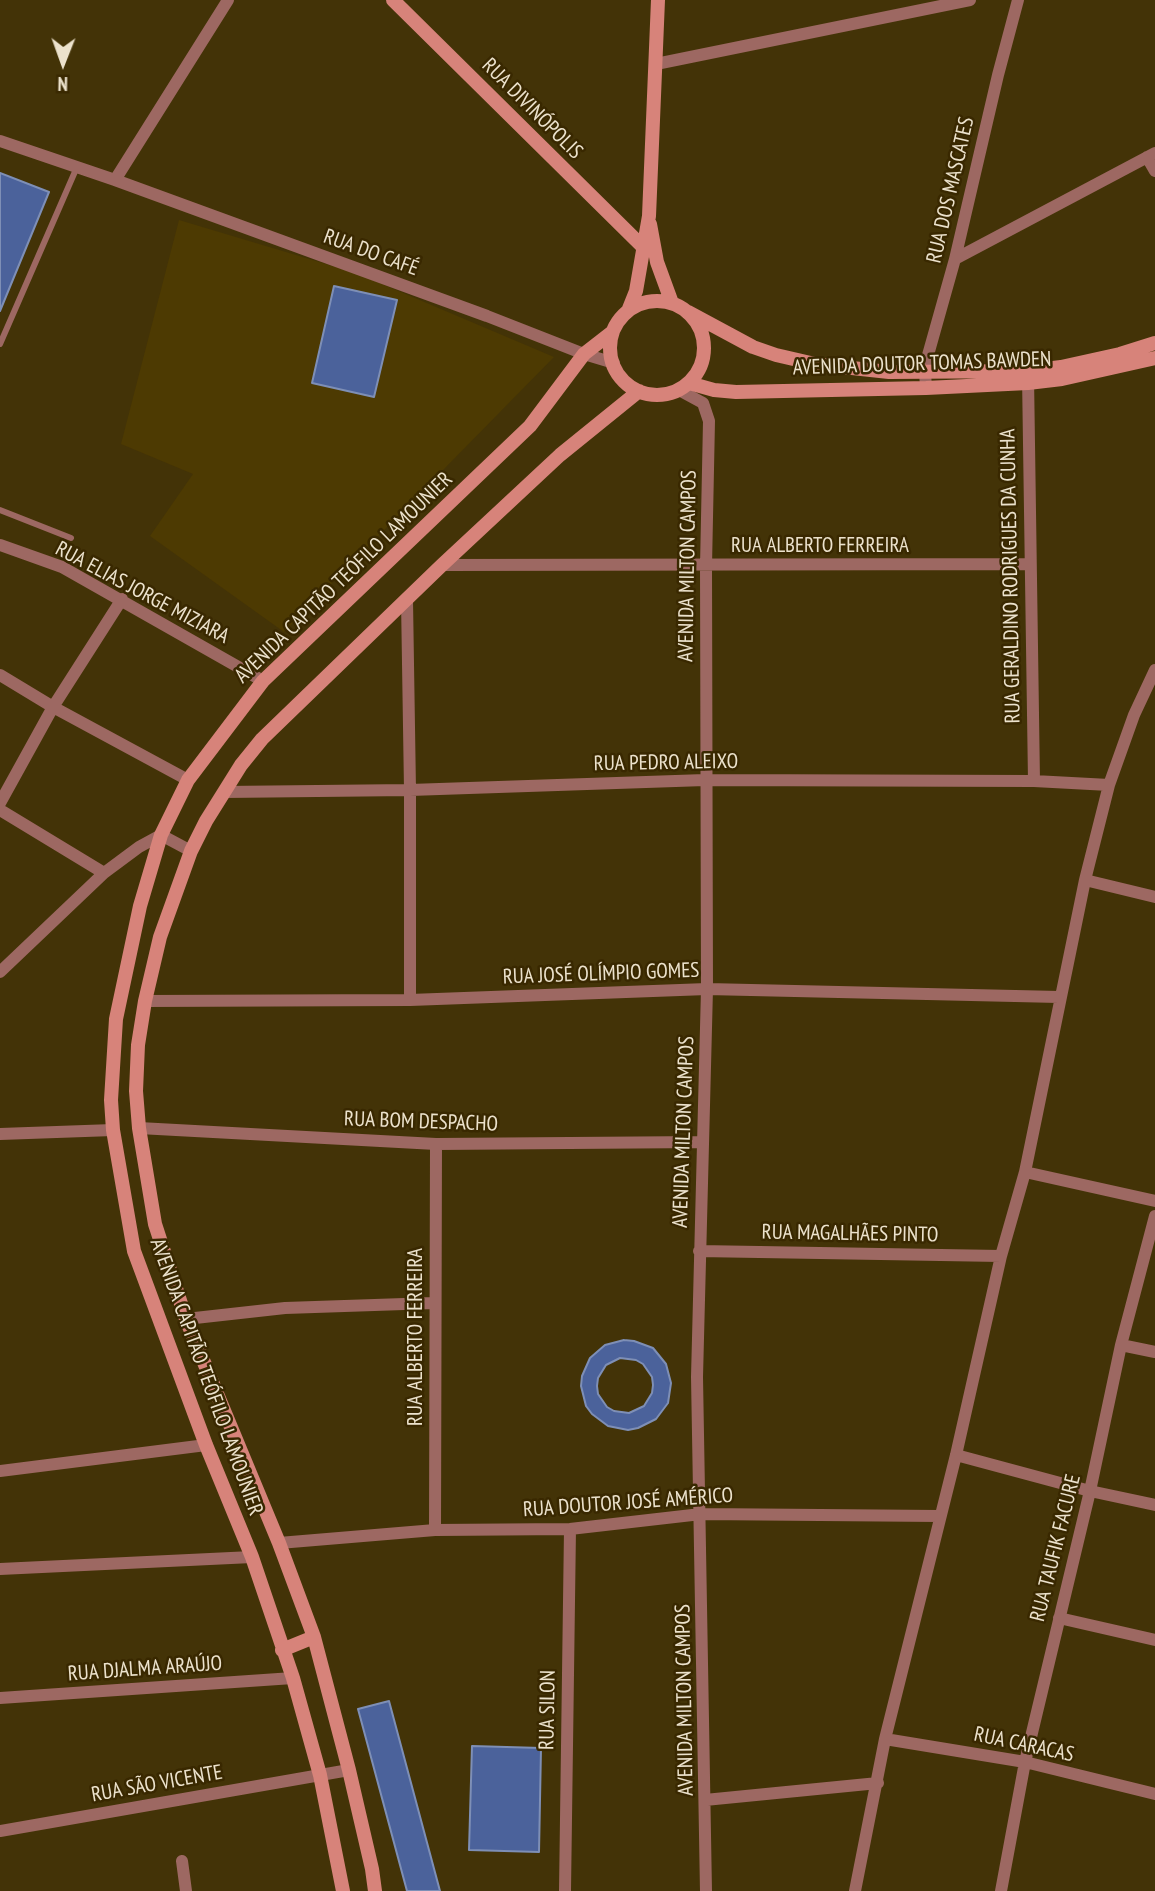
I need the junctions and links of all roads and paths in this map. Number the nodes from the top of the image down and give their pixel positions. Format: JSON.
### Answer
{"nodes":[{"id":1,"x":228,"y":0,"type":"edge"},
{"id":2,"x":393,"y":0,"type":"edge"},
{"id":3,"x":658,"y":0,"type":"edge"},
{"id":4,"x":970,"y":0,"type":"edge"},
{"id":5,"x":1018,"y":0,"type":"edge"},
{"id":6,"x":656,"y":64,"type":"junction"},
{"id":7,"x":0,"y":141,"type":"edge"},
{"id":8,"x":1151,"y":155,"type":"edge"},
{"id":9,"x":77,"y":167,"type":"junction"},
{"id":10,"x":1155,"y":171,"type":"edge"},
{"id":11,"x":116,"y":180,"type":"junction"},
{"id":12,"x":649,"y":216,"type":"junction"},
{"id":13,"x":642,"y":246,"type":"junction"},
{"id":14,"x":955,"y":259,"type":"junction"},
{"id":15,"x":672,"y":303,"type":"junction"},
{"id":16,"x":628,"y":311,"type":"junction"},
{"id":17,"x":688,"y":312,"type":"junction"},
{"id":18,"x":611,"y":333,"type":"junction"},
{"id":19,"x":1155,"y":343,"type":"edge"},
{"id":20,"x":0,"y":344,"type":"edge"},
{"id":21,"x":584,"y":354,"type":"junction"},
{"id":22,"x":1155,"y":358,"type":"edge"},
{"id":23,"x":614,"y":362,"type":"junction"},
{"id":24,"x":925,"y":372,"type":"junction"},
{"id":25,"x":1028,"y":377,"type":"junction"},
{"id":26,"x":684,"y":386,"type":"junction"},
{"id":27,"x":926,"y":388,"type":"junction"},
{"id":28,"x":639,"y":391,"type":"junction"},
{"id":29,"x":0,"y":510,"type":"edge"},
{"id":30,"x":71,"y":538,"type":"dead end"},
{"id":31,"x":0,"y":545,"type":"edge"},
{"id":32,"x":1029,"y":564,"type":"junction"},
{"id":33,"x":442,"y":565,"type":"junction"},
{"id":34,"x":706,"y":566,"type":"junction"},
{"id":35,"x":122,"y":599,"type":"junction"},
{"id":36,"x":407,"y":600,"type":"junction"},
{"id":37,"x":1155,"y":670,"type":"edge"},
{"id":38,"x":0,"y":675,"type":"edge"},
{"id":39,"x":263,"y":681,"type":"junction"},
{"id":40,"x":52,"y":707,"type":"junction"},
{"id":41,"x":188,"y":780,"type":"junction"},
{"id":42,"x":705,"y":780,"type":"junction"},
{"id":43,"x":1034,"y":782,"type":"junction"},
{"id":44,"x":1109,"y":785,"type":"junction"},
{"id":45,"x":410,"y":790,"type":"junction"},
{"id":46,"x":224,"y":792,"type":"junction"},
{"id":47,"x":0,"y":803,"type":"edge"},
{"id":48,"x":0,"y":810,"type":"edge"},
{"id":49,"x":160,"y":835,"type":"junction"},
{"id":50,"x":191,"y":851,"type":"junction"},
{"id":51,"x":104,"y":873,"type":"junction"},
{"id":52,"x":1085,"y":880,"type":"junction"},
{"id":53,"x":1155,"y":897,"type":"edge"},
{"id":54,"x":0,"y":972,"type":"edge"},
{"id":55,"x":707,"y":989,"type":"junction"},
{"id":56,"x":1059,"y":997,"type":"junction"},
{"id":57,"x":410,"y":1000,"type":"junction"},
{"id":58,"x":145,"y":1001,"type":"junction"},
{"id":59,"x":139,"y":1128,"type":"junction"},
{"id":60,"x":113,"y":1130,"type":"junction"},
{"id":61,"x":0,"y":1134,"type":"edge"},
{"id":62,"x":703,"y":1142,"type":"junction"},
{"id":63,"x":436,"y":1144,"type":"junction"},
{"id":64,"x":1025,"y":1171,"type":"junction"},
{"id":65,"x":1155,"y":1201,"type":"edge"},
{"id":66,"x":1155,"y":1216,"type":"edge"},
{"id":67,"x":699,"y":1251,"type":"junction"},
{"id":68,"x":1001,"y":1256,"type":"junction"},
{"id":69,"x":434,"y":1303,"type":"junction"},
{"id":70,"x":186,"y":1319,"type":"junction"},
{"id":71,"x":1121,"y":1345,"type":"junction"},
{"id":72,"x":1155,"y":1352,"type":"edge"},
{"id":73,"x":206,"y":1445,"type":"junction"},
{"id":74,"x":956,"y":1455,"type":"junction"},
{"id":75,"x":0,"y":1471,"type":"edge"},
{"id":76,"x":1090,"y":1491,"type":"junction"},
{"id":77,"x":1155,"y":1505,"type":"edge"},
{"id":78,"x":701,"y":1514,"type":"junction"},
{"id":79,"x":939,"y":1516,"type":"junction"},
{"id":80,"x":435,"y":1530,"type":"junction"},
{"id":81,"x":570,"y":1530,"type":"junction"},
{"id":82,"x":279,"y":1543,"type":"junction"},
{"id":83,"x":252,"y":1557,"type":"junction"},
{"id":84,"x":0,"y":1569,"type":"edge"},
{"id":85,"x":1059,"y":1618,"type":"junction"},
{"id":86,"x":314,"y":1637,"type":"junction"},
{"id":87,"x":1155,"y":1640,"type":"edge"},
{"id":88,"x":282,"y":1650,"type":"junction"},
{"id":89,"x":293,"y":1678,"type":"junction"},
{"id":90,"x":0,"y":1698,"type":"edge"},
{"id":91,"x":885,"y":1739,"type":"junction"},
{"id":92,"x":1025,"y":1762,"type":"junction"},
{"id":93,"x":349,"y":1770,"type":"junction"},
{"id":94,"x":320,"y":1775,"type":"junction"},
{"id":95,"x":878,"y":1783,"type":"junction"},
{"id":96,"x":1155,"y":1794,"type":"edge"},
{"id":97,"x":705,"y":1800,"type":"junction"},
{"id":98,"x":0,"y":1831,"type":"edge"},
{"id":99,"x":182,"y":1861,"type":"dead end"},
{"id":100,"x":186,"y":1891,"type":"edge"},
{"id":101,"x":343,"y":1891,"type":"edge"},
{"id":102,"x":374,"y":1891,"type":"edge"},
{"id":103,"x":565,"y":1891,"type":"edge"},
{"id":104,"x":706,"y":1891,"type":"edge"},
{"id":105,"x":855,"y":1891,"type":"edge"},
{"id":106,"x":1001,"y":1891,"type":"edge"}],
"edges":[{"from":1,"to":11,"type":"street"},
{"from":2,"to":13,"type":"main road","name":"RUA DIVINÓPOLIS"},
{"from":3,"to":6,"type":"main road"},
{"from":4,"to":6,"type":"street"},
{"from":5,"to":14,"type":"street","name":"RUA DOS MASCATES"},
{"from":6,"to":12,"type":"main road"},
{"from":7,"to":9,"type":"street","name":"RUA DO CAFÉ"},
{"from":8,"to":10,"type":"street"},
{"from":8,"to":14,"type":"street"},
{"from":9,"to":11,"type":"street","name":"RUA DO CAFÉ"},
{"from":9,"to":20,"type":"lane"},
{"from":11,"to":21,"type":"street","name":"RUA DO CAFÉ"},
{"from":12,"to":13,"type":"main road"},
{"from":12,"to":15,"type":"main road"},
{"from":13,"to":16,"type":"main road"},
{"from":14,"to":24,"type":"street","name":"RUA DOS MASCATES"},
{"from":15,"to":16,"type":"main road"},
{"from":15,"to":17,"type":"main road"},
{"from":16,"to":18,"type":"main road"},
{"from":17,"to":24,"type":"main road","name":"AVENIDA DOUTOR TOMAS BAWDEN"},
{"from":17,"to":26,"type":"main road"},
{"from":18,"to":21,"type":"main road","name":"AVENIDA CAPITÃO TEÓFILO LAMOUNIER"},
{"from":18,"to":23,"type":"main road"},
{"from":19,"to":25,"type":"main road","name":"AVENIDA DOUTOR TOMAS BAWDEN"},
{"from":21,"to":23,"type":"street","name":"RUA DO CAFÉ"},
{"from":21,"to":39,"type":"main road","name":"AVENIDA CAPITÃO TEÓFILO LAMOUNIER"},
{"from":22,"to":25,"type":"main road","name":"AVENIDA DOUTOR TOMAS BAWDEN"},
{"from":23,"to":28,"type":"main road"},
{"from":24,"to":25,"type":"main road","name":"AVENIDA DOUTOR TOMAS BAWDEN"},
{"from":24,"to":27,"type":"street","name":"RUA DOS MASCATES"},
{"from":25,"to":27,"type":"main road","name":"AVENIDA DOUTOR TOMAS BAWDEN"},
{"from":25,"to":32,"type":"street","name":"RUA GERALDINO RODRIGUES DA CUNHA"},
{"from":26,"to":27,"type":"main road","name":"AVENIDA DOUTOR TOMAS BAWDEN"},
{"from":26,"to":28,"type":"main road"},
{"from":26,"to":34,"type":"street","name":"AVENIDA MILTON CAMPOS"},
{"from":28,"to":33,"type":"main road","name":"AVENIDA CAPITÃO TEÓFILO LAMOUNIER"},
{"from":29,"to":30,"type":"lane"},
{"from":31,"to":35,"type":"street","name":"RUA ELIAS JORGE MIZIARA"},
{"from":32,"to":34,"type":"street","name":"RUA ALBERTO FERREIRA"},
{"from":32,"to":43,"type":"street","name":"RUA GERALDINO RODRIGUES DA CUNHA"},
{"from":33,"to":34,"type":"street","name":"RUA ALBERTO FERREIRA"},
{"from":33,"to":36,"type":"main road","name":"AVENIDA CAPITÃO TEÓFILO LAMOUNIER"},
{"from":34,"to":42,"type":"street","name":"AVENIDA MILTON CAMPOS"},
{"from":35,"to":39,"type":"street","name":"RUA ELIAS JORGE MIZIARA"},
{"from":35,"to":40,"type":"street"},
{"from":36,"to":45,"type":"street"},
{"from":36,"to":46,"type":"main road","name":"AVENIDA CAPITÃO TEÓFILO LAMOUNIER"},
{"from":37,"to":44,"type":"street"},
{"from":38,"to":40,"type":"street"},
{"from":39,"to":41,"type":"main road","name":"AVENIDA CAPITÃO TEÓFILO LAMOUNIER"},
{"from":40,"to":41,"type":"street"},
{"from":40,"to":47,"type":"street"},
{"from":41,"to":49,"type":"main road","name":"AVENIDA CAPITÃO TEÓFILO LAMOUNIER"},
{"from":42,"to":43,"type":"street","name":"RUA PEDRO ALEIXO"},
{"from":42,"to":45,"type":"street","name":"RUA PEDRO ALEIXO"},
{"from":42,"to":55,"type":"street","name":"AVENIDA MILTON CAMPOS"},
{"from":43,"to":44,"type":"street","name":"RUA PEDRO ALEIXO"},
{"from":44,"to":52,"type":"street"},
{"from":45,"to":46,"type":"street","name":"RUA PEDRO ALEIXO"},
{"from":45,"to":57,"type":"street"},
{"from":46,"to":50,"type":"main road","name":"AVENIDA CAPITÃO TEÓFILO LAMOUNIER"},
{"from":48,"to":51,"type":"street"},
{"from":49,"to":50,"type":"street"},
{"from":49,"to":51,"type":"street"},
{"from":49,"to":60,"type":"main road","name":"AVENIDA CAPITÃO TEÓFILO LAMOUNIER"},
{"from":50,"to":58,"type":"main road","name":"AVENIDA CAPITÃO TEÓFILO LAMOUNIER"},
{"from":51,"to":54,"type":"street"},
{"from":52,"to":53,"type":"street"},
{"from":52,"to":56,"type":"street"},
{"from":55,"to":56,"type":"street","name":"RUA JOSÉ OLÍMPIO GOMES"},
{"from":55,"to":57,"type":"street","name":"RUA JOSÉ OLÍMPIO GOMES"},
{"from":55,"to":62,"type":"street","name":"AVENIDA MILTON CAMPOS"},
{"from":56,"to":64,"type":"street"},
{"from":57,"to":58,"type":"street","name":"RUA JOSÉ OLÍMPIO GOMES"},
{"from":58,"to":59,"type":"main road","name":"AVENIDA CAPITÃO TEÓFILO LAMOUNIER"},
{"from":59,"to":63,"type":"street","name":"RUA BOM DESPACHO"},
{"from":59,"to":70,"type":"main road","name":"AVENIDA CAPITÃO TEÓFILO LAMOUNIER"},
{"from":60,"to":61,"type":"street"},
{"from":60,"to":73,"type":"main road","name":"AVENIDA CAPITÃO TEÓFILO LAMOUNIER"},
{"from":62,"to":63,"type":"street","name":"RUA BOM DESPACHO"},
{"from":62,"to":67,"type":"street","name":"AVENIDA MILTON CAMPOS"},
{"from":63,"to":69,"type":"street","name":"RUA ALBERTO FERREIRA"},
{"from":64,"to":65,"type":"street"},
{"from":64,"to":68,"type":"street"},
{"from":66,"to":71,"type":"street","name":"RUA TAUFIK FACURE"},
{"from":67,"to":68,"type":"street","name":"RUA MAGALHÃES PINTO"},
{"from":67,"to":78,"type":"street","name":"AVENIDA MILTON CAMPOS"},
{"from":68,"to":74,"type":"street"},
{"from":69,"to":70,"type":"street"},
{"from":69,"to":80,"type":"street","name":"RUA ALBERTO FERREIRA"},
{"from":70,"to":82,"type":"main road","name":"AVENIDA CAPITÃO TEÓFILO LAMOUNIER"},
{"from":71,"to":72,"type":"street"},
{"from":71,"to":76,"type":"street","name":"RUA TAUFIK FACURE"},
{"from":73,"to":75,"type":"street"},
{"from":73,"to":83,"type":"main road","name":"AVENIDA CAPITÃO TEÓFILO LAMOUNIER"},
{"from":74,"to":76,"type":"street"},
{"from":74,"to":79,"type":"street"},
{"from":76,"to":77,"type":"street"},
{"from":76,"to":85,"type":"street","name":"RUA TAUFIK FACURE"},
{"from":78,"to":79,"type":"street","name":"RUA DOUTOR JOSÉ AMÉRICO"},
{"from":78,"to":81,"type":"street","name":"RUA DOUTOR JOSÉ AMÉRICO"},
{"from":78,"to":97,"type":"street","name":"AVENIDA MILTON CAMPOS"},
{"from":79,"to":91,"type":"street"},
{"from":80,"to":81,"type":"street","name":"RUA DOUTOR JOSÉ AMÉRICO"},
{"from":80,"to":82,"type":"street","name":"RUA DOUTOR JOSÉ AMÉRICO"},
{"from":81,"to":103,"type":"street","name":"RUA SILON"},
{"from":82,"to":86,"type":"main road","name":"AVENIDA CAPITÃO TEÓFILO LAMOUNIER"},
{"from":83,"to":84,"type":"street"},
{"from":83,"to":88,"type":"main road","name":"AVENIDA CAPITÃO TEÓFILO LAMOUNIER"},
{"from":85,"to":87,"type":"street"},
{"from":85,"to":92,"type":"street","name":"RUA TAUFIK FACURE"},
{"from":86,"to":88,"type":"main road"},
{"from":86,"to":93,"type":"main road","name":"AVENIDA CAPITÃO TEÓFILO LAMOUNIER"},
{"from":88,"to":89,"type":"main road","name":"AVENIDA CAPITÃO TEÓFILO LAMOUNIER"},
{"from":89,"to":90,"type":"street","name":"RUA DJALMA ARAÚJO"},
{"from":89,"to":94,"type":"main road","name":"AVENIDA CAPITÃO TEÓFILO LAMOUNIER"},
{"from":91,"to":92,"type":"street","name":"RUA CARACAS"},
{"from":91,"to":95,"type":"street"},
{"from":92,"to":96,"type":"street","name":"RUA CARACAS"},
{"from":92,"to":106,"type":"street","name":"RUA TAUFIK FACURE"},
{"from":93,"to":94,"type":"street","name":"RUA SÃO VICENTE"},
{"from":93,"to":102,"type":"main road","name":"AVENIDA CAPITÃO TEÓFILO LAMOUNIER"},
{"from":94,"to":98,"type":"street","name":"RUA SÃO VICENTE"},
{"from":94,"to":101,"type":"main road","name":"AVENIDA CAPITÃO TEÓFILO LAMOUNIER"},
{"from":95,"to":97,"type":"street"},
{"from":95,"to":105,"type":"street"},
{"from":97,"to":104,"type":"street","name":"AVENIDA MILTON CAMPOS"},
{"from":99,"to":100,"type":"street"}]}
